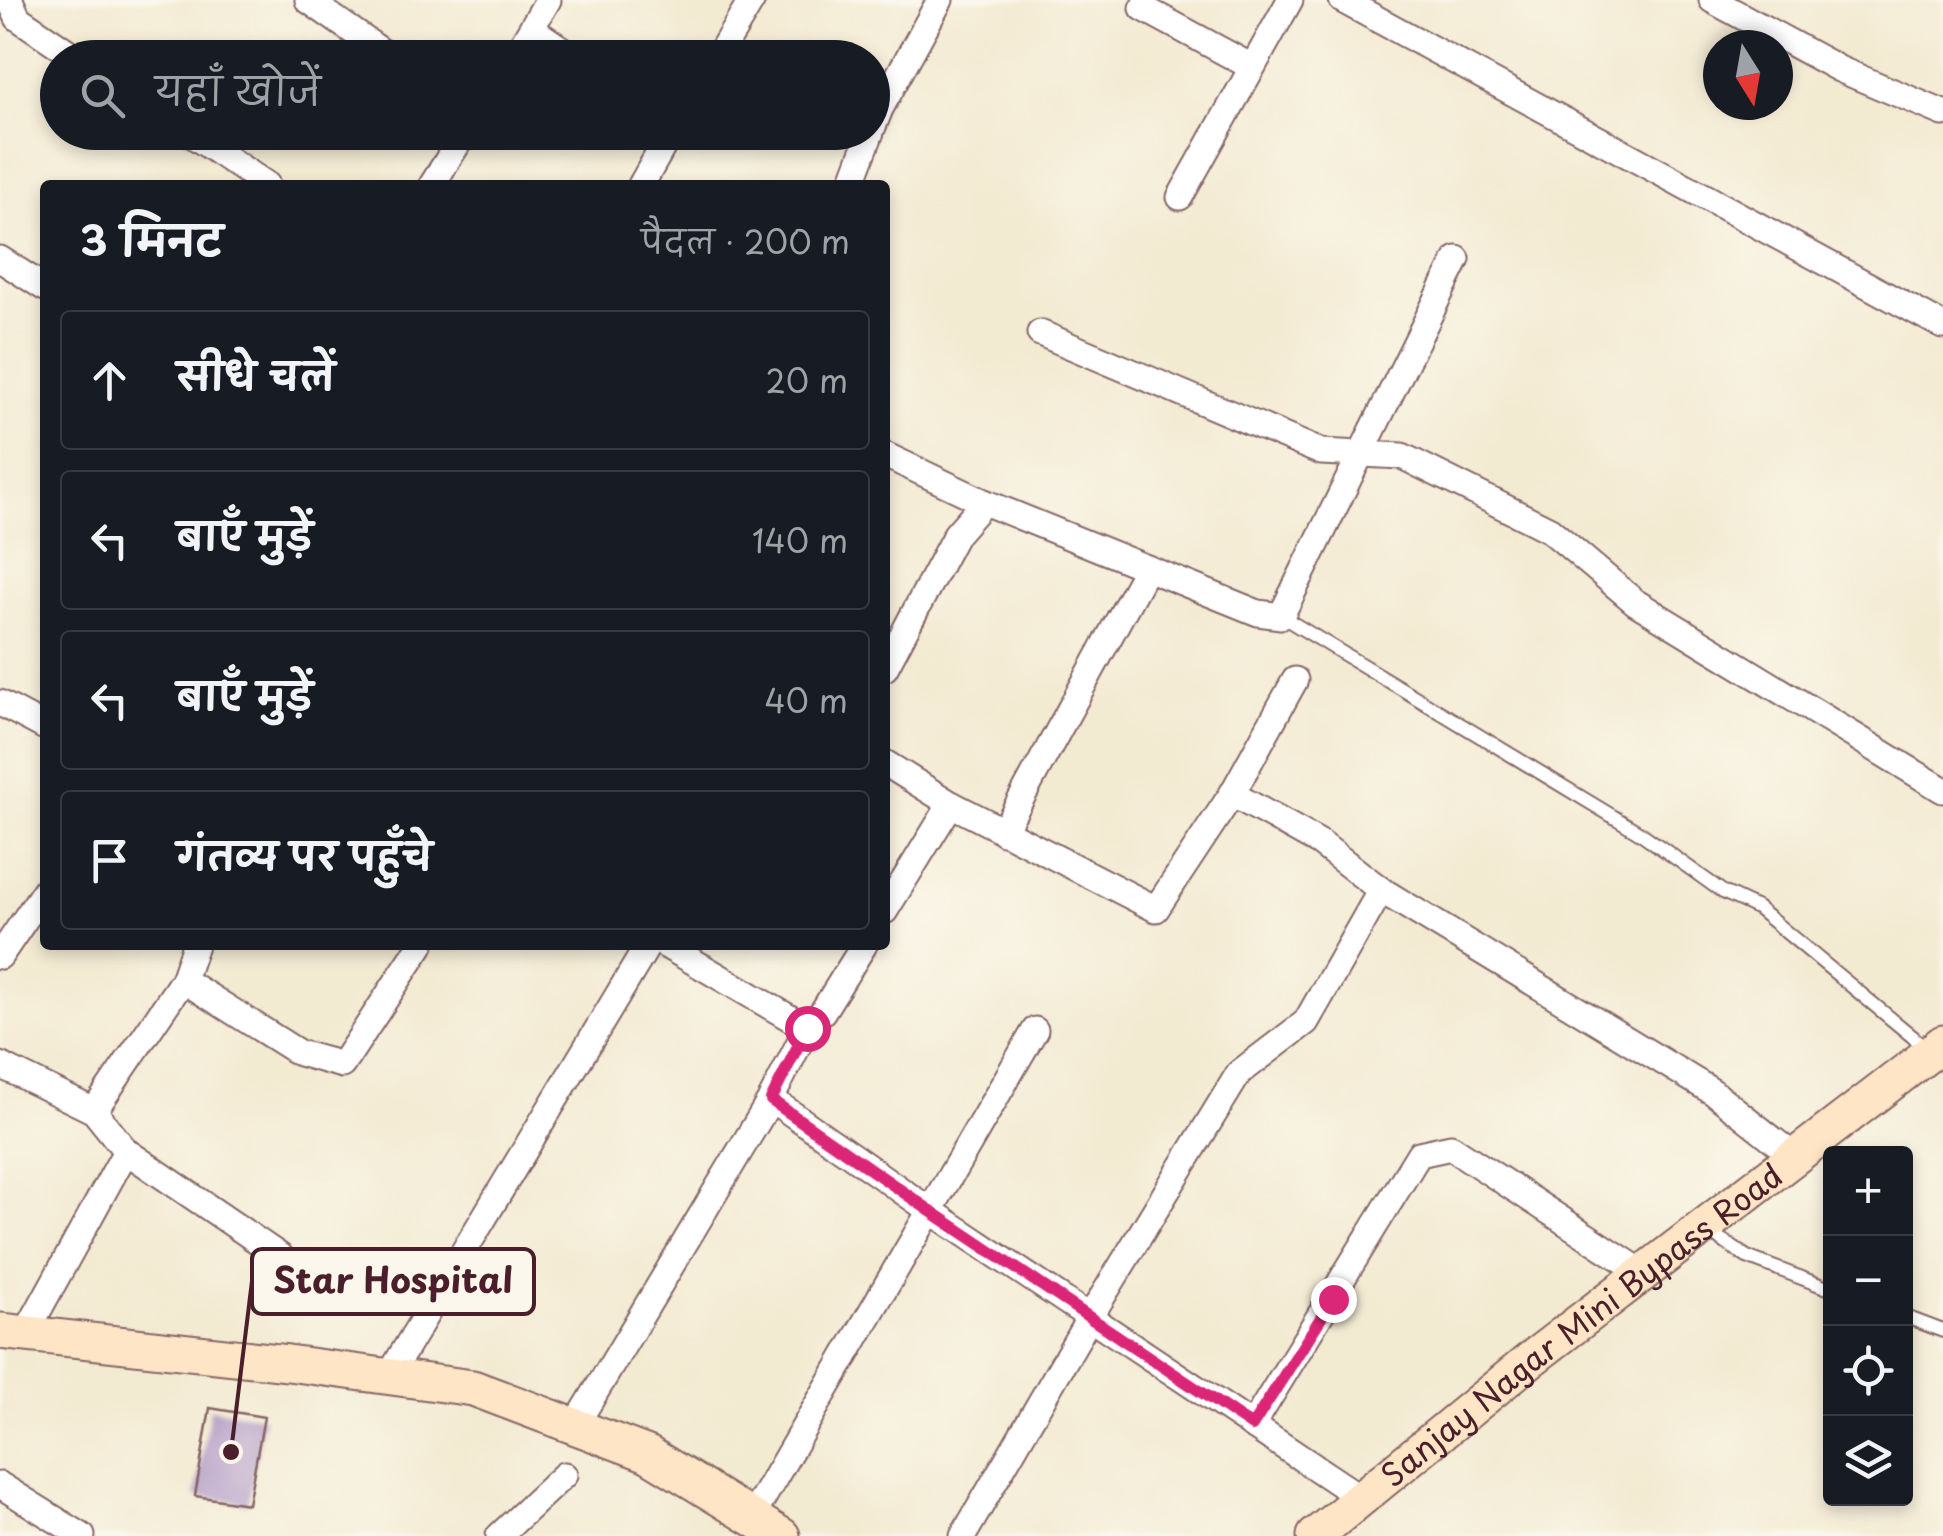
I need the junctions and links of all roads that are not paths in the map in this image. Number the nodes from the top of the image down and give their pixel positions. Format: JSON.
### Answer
{"nodes":[{"id":1,"x":10,"y":0,"type":"edge"},
{"id":2,"x":308,"y":0,"type":"edge"},
{"id":3,"x":548,"y":0,"type":"edge"},
{"id":4,"x":752,"y":0,"type":"edge"},
{"id":5,"x":940,"y":0,"type":"edge"},
{"id":6,"x":1290,"y":0,"type":"edge"},
{"id":7,"x":1342,"y":0,"type":"edge"},
{"id":8,"x":1712,"y":0,"type":"edge"},
{"id":9,"x":1144,"y":8,"type":"dead end"},
{"id":10,"x":532,"y":29,"type":"junction"},
{"id":11,"x":50,"y":40,"type":"edge"},
{"id":12,"x":365,"y":40,"type":"edge"},
{"id":13,"x":525,"y":40,"type":"edge"},
{"id":14,"x":548,"y":40,"type":"edge"},
{"id":15,"x":727,"y":40,"type":"edge"},
{"id":16,"x":1252,"y":68,"type":"junction"},
{"id":17,"x":890,"y":90,"type":"edge"},
{"id":18,"x":1943,"y":112,"type":"edge"},
{"id":19,"x":215,"y":150,"type":"edge"},
{"id":20,"x":454,"y":150,"type":"edge"},
{"id":21,"x":661,"y":150,"type":"edge"},
{"id":22,"x":865,"y":150,"type":"edge"},
{"id":23,"x":260,"y":180,"type":"edge"},
{"id":24,"x":435,"y":180,"type":"edge"},
{"id":25,"x":644,"y":180,"type":"edge"},
{"id":26,"x":853,"y":180,"type":"edge"},
{"id":27,"x":1180,"y":197,"type":"dead end"},
{"id":28,"x":0,"y":259,"type":"edge"},
{"id":29,"x":1457,"y":259,"type":"dead end"},
{"id":30,"x":40,"y":285,"type":"edge"},
{"id":31,"x":1943,"y":326,"type":"edge"},
{"id":32,"x":1040,"y":333,"type":"dead end"},
{"id":33,"x":1359,"y":454,"type":"junction"},
{"id":34,"x":890,"y":458,"type":"edge"},
{"id":35,"x":984,"y":502,"type":"junction"},
{"id":36,"x":1147,"y":568,"type":"junction"},
{"id":37,"x":1281,"y":616,"type":"junction"},
{"id":38,"x":890,"y":659,"type":"edge"},
{"id":39,"x":1295,"y":680,"type":"dead end"},
{"id":40,"x":0,"y":703,"type":"edge"},
{"id":41,"x":40,"y":724,"type":"edge"},
{"id":42,"x":890,"y":767,"type":"edge"},
{"id":43,"x":1943,"y":790,"type":"edge"},
{"id":44,"x":1232,"y":794,"type":"junction"},
{"id":45,"x":950,"y":804,"type":"junction"},
{"id":46,"x":1003,"y":832,"type":"junction"},
{"id":47,"x":1380,"y":890,"type":"junction"},
{"id":48,"x":40,"y":897,"type":"edge"},
{"id":49,"x":890,"y":903,"type":"edge"},
{"id":50,"x":194,"y":950,"type":"edge"},
{"id":51,"x":419,"y":950,"type":"edge"},
{"id":52,"x":645,"y":950,"type":"edge"},
{"id":53,"x":674,"y":950,"type":"edge"},
{"id":54,"x":861,"y":950,"type":"edge"},
{"id":55,"x":0,"y":956,"type":"edge"},
{"id":56,"x":183,"y":980,"type":"junction"},
{"id":57,"x":807,"y":1028,"type":"junction"},
{"id":58,"x":1034,"y":1030,"type":"dead end"},
{"id":59,"x":1939,"y":1052,"type":"edge"},
{"id":60,"x":0,"y":1065,"type":"edge"},
{"id":61,"x":771,"y":1100,"type":"junction"},
{"id":62,"x":94,"y":1111,"type":"junction"},
{"id":63,"x":126,"y":1151,"type":"junction"},
{"id":64,"x":1794,"y":1157,"type":"junction"},
{"id":65,"x":932,"y":1212,"type":"junction"},
{"id":66,"x":1702,"y":1228,"type":"junction"},
{"id":67,"x":281,"y":1257,"type":"dead end"},
{"id":68,"x":1643,"y":1273,"type":"junction"},
{"id":69,"x":1823,"y":1286,"type":"edge"},
{"id":70,"x":1090,"y":1317,"type":"junction"},
{"id":71,"x":1913,"y":1320,"type":"edge"},
{"id":72,"x":1943,"y":1331,"type":"edge"},
{"id":73,"x":13,"y":1332,"type":"edge"},
{"id":74,"x":389,"y":1376,"type":"junction"},
{"id":75,"x":575,"y":1426,"type":"junction"},
{"id":76,"x":1252,"y":1426,"type":"junction"},
{"id":77,"x":564,"y":1475,"type":"dead end"},
{"id":78,"x":0,"y":1485,"type":"edge"},
{"id":79,"x":1360,"y":1498,"type":"junction"},
{"id":80,"x":752,"y":1518,"type":"junction"},
{"id":81,"x":82,"y":1536,"type":"edge"},
{"id":82,"x":499,"y":1536,"type":"edge"},
{"id":83,"x":782,"y":1536,"type":"edge"},
{"id":84,"x":963,"y":1536,"type":"edge"},
{"id":85,"x":1315,"y":1536,"type":"edge"}],
"edges":[{"from":1,"to":11,"type":"street"},
{"from":2,"to":12,"type":"street"},
{"from":3,"to":10,"type":"street"},
{"from":4,"to":15,"type":"street"},
{"from":5,"to":17,"type":"street"},
{"from":6,"to":16,"type":"street"},
{"from":7,"to":31,"type":"street"},
{"from":8,"to":18,"type":"street"},
{"from":9,"to":16,"type":"street"},
{"from":10,"to":13,"type":"street"},
{"from":10,"to":14,"type":"street"},
{"from":16,"to":27,"type":"street"},
{"from":19,"to":23,"type":"street"},
{"from":20,"to":24,"type":"street"},
{"from":21,"to":25,"type":"street"},
{"from":22,"to":26,"type":"street"},
{"from":28,"to":30,"type":"street"},
{"from":29,"to":33,"type":"street"},
{"from":32,"to":33,"type":"street"},
{"from":33,"to":37,"type":"street"},
{"from":33,"to":43,"type":"street"},
{"from":34,"to":35,"type":"street"},
{"from":35,"to":36,"type":"street"},
{"from":35,"to":38,"type":"street"},
{"from":36,"to":37,"type":"street"},
{"from":36,"to":46,"type":"street"},
{"from":37,"to":59,"type":"lane"},
{"from":39,"to":44,"type":"street"},
{"from":40,"to":41,"type":"street"},
{"from":42,"to":45,"type":"street"},
{"from":44,"to":46,"type":"street"},
{"from":44,"to":47,"type":"street"},
{"from":45,"to":46,"type":"street"},
{"from":45,"to":49,"type":"street"},
{"from":47,"to":64,"type":"street"},
{"from":47,"to":70,"type":"street"},
{"from":48,"to":55,"type":"street"},
{"from":50,"to":56,"type":"street"},
{"from":51,"to":56,"type":"street"},
{"from":52,"to":74,"type":"street"},
{"from":53,"to":57,"type":"street"},
{"from":54,"to":57,"type":"street"},
{"from":56,"to":62,"type":"street"},
{"from":57,"to":61,"type":"street"},
{"from":58,"to":65,"type":"street"},
{"from":59,"to":64,"type":"street","name":"Sanjay Nagar Mini Bypass Road"},
{"from":60,"to":62,"type":"street"},
{"from":61,"to":65,"type":"street"},
{"from":61,"to":75,"type":"street"},
{"from":62,"to":63,"type":"street"},
{"from":63,"to":67,"type":"street"},
{"from":63,"to":73,"type":"street"},
{"from":64,"to":66,"type":"street","name":"Sanjay Nagar Mini Bypass Road"},
{"from":65,"to":70,"type":"street"},
{"from":65,"to":80,"type":"street"},
{"from":66,"to":68,"type":"street","name":"Sanjay Nagar Mini Bypass Road"},
{"from":66,"to":69,"type":"lane"},
{"from":68,"to":76,"type":"street"},
{"from":68,"to":79,"type":"street","name":"Sanjay Nagar Mini Bypass Road"},
{"from":70,"to":76,"type":"street"},
{"from":70,"to":84,"type":"street"},
{"from":71,"to":72,"type":"lane"},
{"from":73,"to":74,"type":"street"},
{"from":74,"to":75,"type":"street"},
{"from":75,"to":80,"type":"street"},
{"from":76,"to":79,"type":"street"},
{"from":77,"to":82,"type":"street"},
{"from":78,"to":81,"type":"street"},
{"from":79,"to":85,"type":"street","name":"Sanjay Nagar Mini Bypass Road"},
{"from":80,"to":83,"type":"street"}]}
